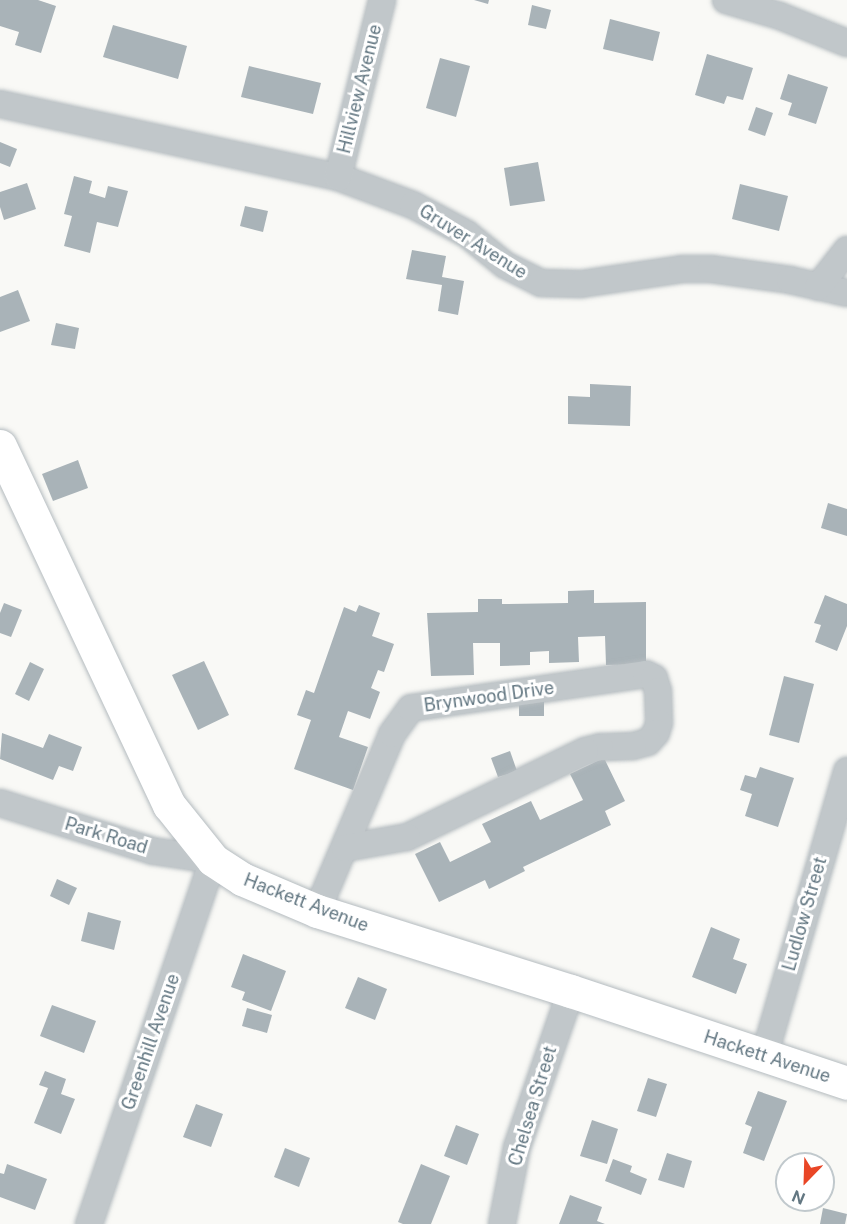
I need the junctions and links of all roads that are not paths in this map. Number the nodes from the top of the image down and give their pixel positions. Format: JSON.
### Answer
{"nodes":[{"id":1,"x":382,"y":0,"type":"edge"},
{"id":2,"x":726,"y":0,"type":"edge"},
{"id":3,"x":847,"y":43,"type":"edge"},
{"id":4,"x":0,"y":104,"type":"edge"},
{"id":5,"x":338,"y":177,"type":"junction"},
{"id":6,"x":847,"y":250,"type":"edge"},
{"id":7,"x":818,"y":287,"type":"junction"},
{"id":8,"x":847,"y":293,"type":"edge"},
{"id":9,"x":0,"y":446,"type":"edge"},
{"id":10,"x":847,"y":771,"type":"edge"},
{"id":11,"x":0,"y":803,"type":"edge"},
{"id":12,"x":345,"y":848,"type":"junction"},
{"id":13,"x":213,"y":860,"type":"junction"},
{"id":14,"x":317,"y":911,"type":"junction"},
{"id":15,"x":571,"y":991,"type":"junction"},
{"id":16,"x":764,"y":1057,"type":"junction"},
{"id":17,"x":847,"y":1083,"type":"edge"},
{"id":18,"x":89,"y":1224,"type":"edge"},
{"id":19,"x":502,"y":1224,"type":"edge"}],
"edges":[{"from":1,"to":5,"type":"street","name":"Hillview Avenue"},
{"from":2,"to":3,"type":"street"},
{"from":4,"to":5,"type":"street","name":"Gruver Avenue"},
{"from":5,"to":7,"type":"street","name":"Gruver Avenue"},
{"from":6,"to":7,"type":"street"},
{"from":7,"to":8,"type":"street","name":"Gruver Avenue"},
{"from":9,"to":13,"type":"main road","name":"Hackett Avenue"},
{"from":10,"to":16,"type":"street","name":"Ludlow Street"},
{"from":11,"to":13,"type":"street","name":"Park Road"},
{"from":12,"to":12,"type":"street","name":"Brynwood Drive"},
{"from":12,"to":14,"type":"street","name":"Brynwood Drive"},
{"from":13,"to":14,"type":"main road","name":"Hackett Avenue"},
{"from":13,"to":18,"type":"street","name":"Greenhill Avenue"},
{"from":14,"to":15,"type":"main road","name":"Hackett Avenue"},
{"from":15,"to":16,"type":"main road","name":"Hackett Avenue"},
{"from":15,"to":19,"type":"street","name":"Chelsea Street"},
{"from":16,"to":17,"type":"main road","name":"Hackett Avenue"}]}
